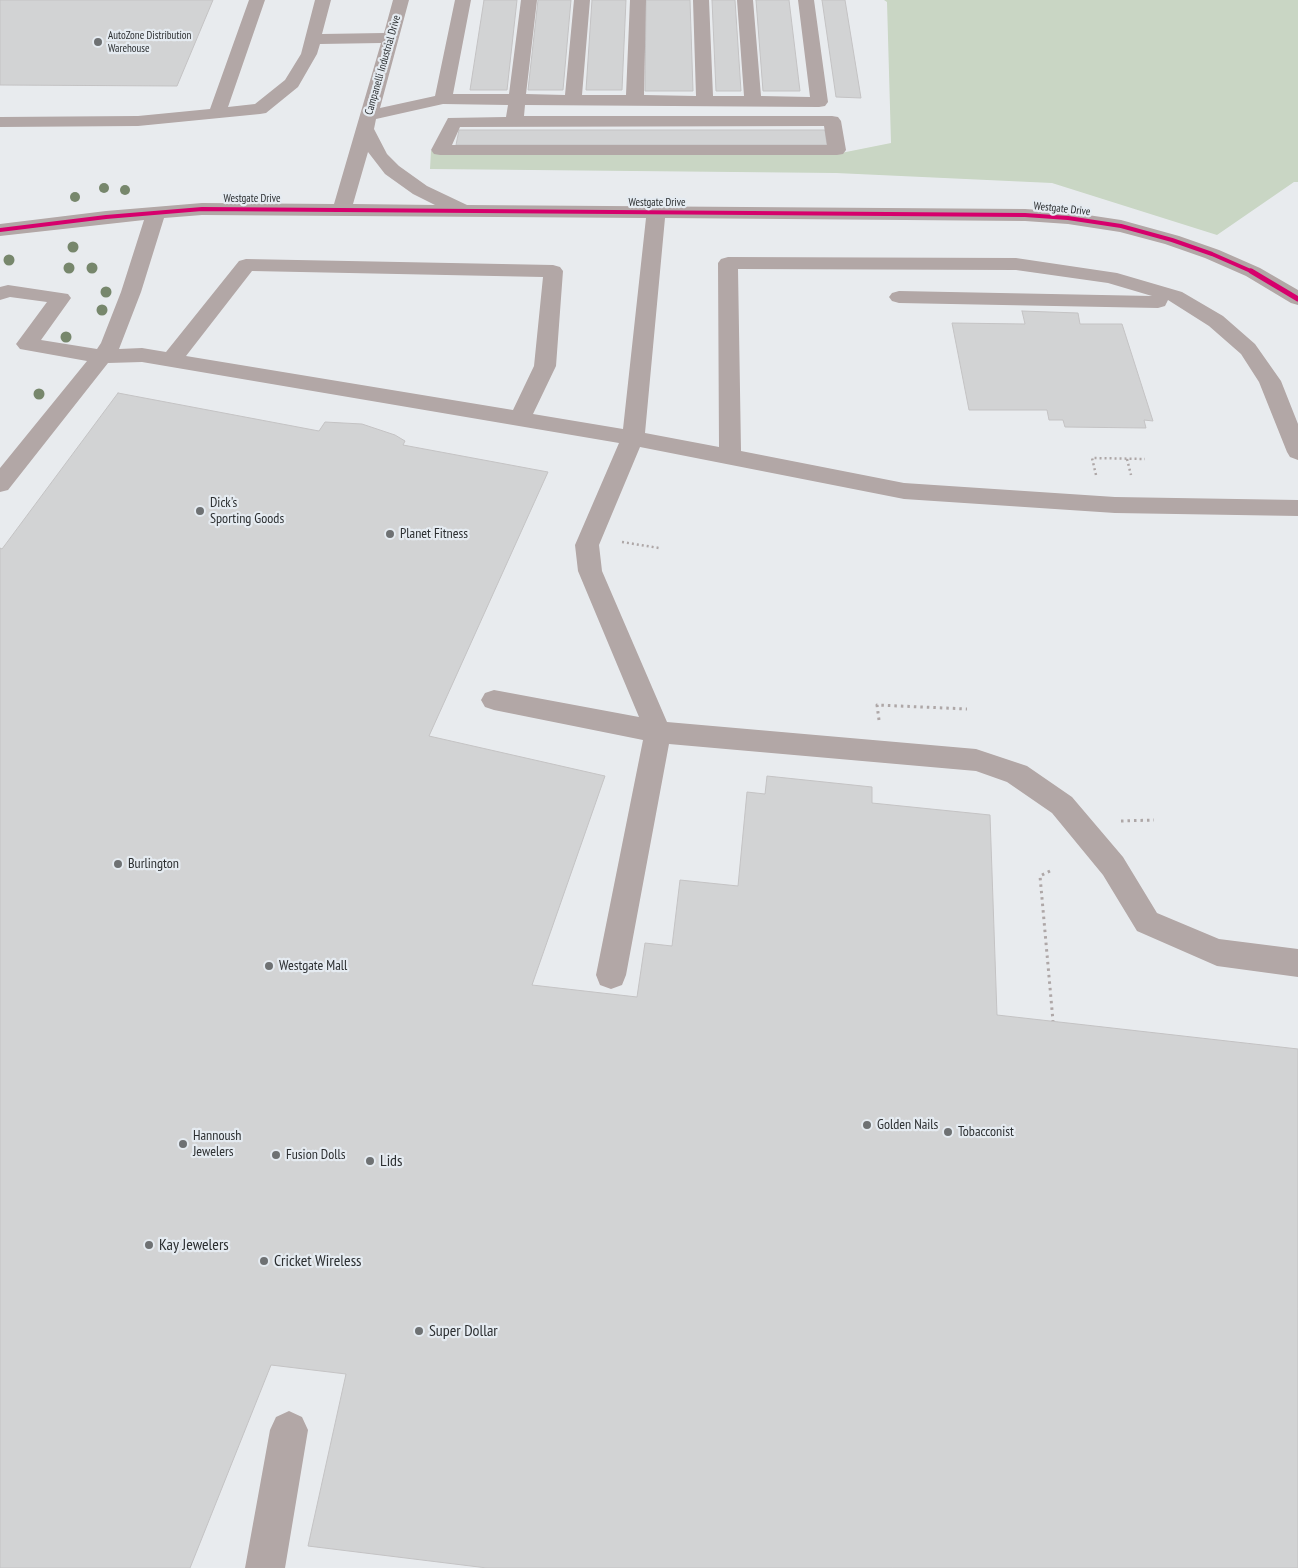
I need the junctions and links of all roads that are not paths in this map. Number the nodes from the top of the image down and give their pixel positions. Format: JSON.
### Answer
{"nodes":[{"id":1,"x":257,"y":0,"type":"edge"},
{"id":2,"x":323,"y":0,"type":"edge"},
{"id":3,"x":401,"y":0,"type":"edge"},
{"id":4,"x":463,"y":0,"type":"edge"},
{"id":5,"x":529,"y":0,"type":"edge"},
{"id":6,"x":582,"y":0,"type":"edge"},
{"id":7,"x":638,"y":0,"type":"edge"},
{"id":8,"x":701,"y":0,"type":"edge"},
{"id":9,"x":745,"y":0,"type":"edge"},
{"id":10,"x":806,"y":0,"type":"edge"},
{"id":11,"x":390,"y":38,"type":"junction"},
{"id":12,"x":312,"y":39,"type":"junction"},
{"id":13,"x":443,"y":99,"type":"junction"},
{"id":14,"x":517,"y":100,"type":"junction"},
{"id":15,"x":573,"y":100,"type":"junction"},
{"id":16,"x":635,"y":100,"type":"junction"},
{"id":17,"x":705,"y":101,"type":"junction"},
{"id":18,"x":753,"y":101,"type":"junction"},
{"id":19,"x":819,"y":102,"type":"junction"},
{"id":20,"x":217,"y":114,"type":"junction"},
{"id":21,"x":832,"y":121,"type":"junction"},
{"id":22,"x":0,"y":122,"type":"edge"},
{"id":23,"x":515,"y":122,"type":"junction"},
{"id":24,"x":367,"y":123,"type":"junction"},
{"id":25,"x":342,"y":210,"type":"junction"},
{"id":26,"x":472,"y":211,"type":"junction"},
{"id":27,"x":156,"y":212,"type":"junction"},
{"id":28,"x":656,"y":213,"type":"junction"},
{"id":29,"x":0,"y":230,"type":"edge"},
{"id":30,"x":0,"y":294,"type":"edge"},
{"id":31,"x":899,"y":297,"type":"dead end"},
{"id":32,"x":1298,"y":299,"type":"edge"},
{"id":33,"x":1158,"y":302,"type":"dead end"},
{"id":34,"x":101,"y":356,"type":"junction"},
{"id":35,"x":171,"y":360,"type":"junction"},
{"id":36,"x":520,"y":419,"type":"junction"},
{"id":37,"x":633,"y":438,"type":"junction"},
{"id":38,"x":1298,"y":452,"type":"edge"},
{"id":39,"x":730,"y":457,"type":"junction"},
{"id":40,"x":0,"y":484,"type":"edge"},
{"id":41,"x":1298,"y":508,"type":"edge"},
{"id":42,"x":494,"y":700,"type":"dead end"},
{"id":43,"x":658,"y":732,"type":"junction"},
{"id":44,"x":1298,"y":963,"type":"edge"},
{"id":45,"x":611,"y":975,"type":"dead end"},
{"id":46,"x":289,"y":1430,"type":"dead end"},
{"id":47,"x":265,"y":1568,"type":"edge"}],
"edges":[{"from":1,"to":20,"type":"street"},
{"from":2,"to":12,"type":"street"},
{"from":3,"to":11,"type":"street","name":"Campanelli Industrial Drive"},
{"from":4,"to":13,"type":"street"},
{"from":5,"to":14,"type":"street"},
{"from":6,"to":15,"type":"street"},
{"from":7,"to":16,"type":"street"},
{"from":8,"to":17,"type":"street"},
{"from":9,"to":18,"type":"street"},
{"from":10,"to":19,"type":"street"},
{"from":11,"to":12,"type":"street"},
{"from":11,"to":24,"type":"street","name":"Campanelli Industrial Drive"},
{"from":12,"to":20,"type":"street"},
{"from":13,"to":14,"type":"street"},
{"from":13,"to":24,"type":"street"},
{"from":14,"to":15,"type":"street"},
{"from":14,"to":23,"type":"street"},
{"from":15,"to":16,"type":"street"},
{"from":16,"to":17,"type":"street"},
{"from":17,"to":18,"type":"street"},
{"from":18,"to":19,"type":"street"},
{"from":19,"to":21,"type":"street"},
{"from":20,"to":22,"type":"street"},
{"from":21,"to":23,"type":"street"},
{"from":21,"to":23,"type":"street"},
{"from":24,"to":25,"type":"street","name":"Campanelli Industrial Drive"},
{"from":24,"to":26,"type":"street","name":"Campanelli Industrial Drive"},
{"from":25,"to":26,"type":"street","name":"Westgate Drive"},
{"from":25,"to":27,"type":"street","name":"Westgate Drive"},
{"from":26,"to":28,"type":"street","name":"Westgate Drive"},
{"from":27,"to":29,"type":"street","name":"Westgate Drive"},
{"from":27,"to":34,"type":"street"},
{"from":28,"to":32,"type":"street","name":"Westgate Drive"},
{"from":28,"to":37,"type":"street"},
{"from":30,"to":34,"type":"street"},
{"from":31,"to":33,"type":"street"},
{"from":34,"to":35,"type":"street"},
{"from":34,"to":40,"type":"street"},
{"from":35,"to":36,"type":"street"},
{"from":35,"to":36,"type":"street"},
{"from":36,"to":37,"type":"street"},
{"from":37,"to":39,"type":"street"},
{"from":37,"to":43,"type":"street"},
{"from":38,"to":39,"type":"street"},
{"from":39,"to":41,"type":"street"},
{"from":42,"to":43,"type":"street"},
{"from":43,"to":44,"type":"street"},
{"from":43,"to":45,"type":"street"},
{"from":46,"to":47,"type":"street"}]}
